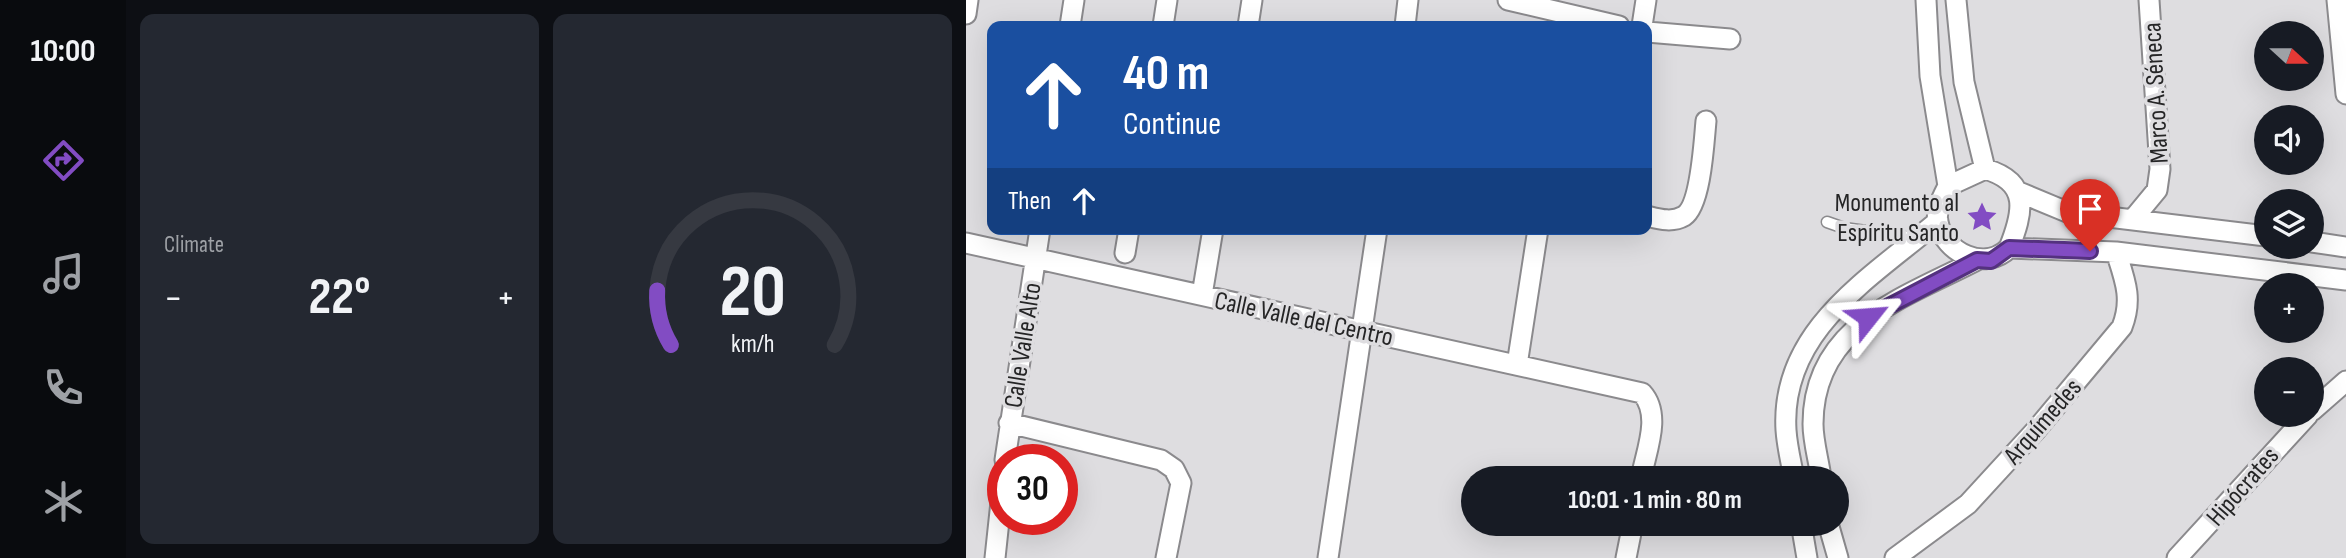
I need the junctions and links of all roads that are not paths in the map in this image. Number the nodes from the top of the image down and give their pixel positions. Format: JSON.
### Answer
{"nodes":[{"id":1,"x":968,"y":0,"type":"edge"},
{"id":2,"x":1074,"y":0,"type":"edge"},
{"id":3,"x":1167,"y":0,"type":"edge"},
{"id":4,"x":1252,"y":0,"type":"edge"},
{"id":5,"x":1408,"y":0,"type":"edge"},
{"id":6,"x":1508,"y":0,"type":"edge"},
{"id":7,"x":1646,"y":0,"type":"edge"},
{"id":8,"x":1926,"y":0,"type":"edge"},
{"id":9,"x":1956,"y":0,"type":"edge"},
{"id":10,"x":2149,"y":0,"type":"edge"},
{"id":11,"x":2337,"y":0,"type":"edge"},
{"id":12,"x":966,"y":14,"type":"edge"},
{"id":13,"x":1569,"y":20,"type":"edge"},
{"id":14,"x":1071,"y":21,"type":"edge"},
{"id":15,"x":1164,"y":21,"type":"edge"},
{"id":16,"x":1249,"y":21,"type":"edge"},
{"id":17,"x":1406,"y":21,"type":"edge"},
{"id":18,"x":1643,"y":21,"type":"edge"},
{"id":19,"x":1652,"y":32,"type":"edge"},
{"id":20,"x":1730,"y":39,"type":"dead end"},
{"id":21,"x":2346,"y":94,"type":"edge"},
{"id":22,"x":1706,"y":121,"type":"dead end"},
{"id":23,"x":1985,"y":169,"type":"junction"},
{"id":24,"x":1948,"y":186,"type":"junction"},
{"id":25,"x":2018,"y":192,"type":"junction"},
{"id":26,"x":1652,"y":217,"type":"edge"},
{"id":27,"x":2133,"y":219,"type":"junction"},
{"id":28,"x":1938,"y":221,"type":"junction"},
{"id":29,"x":1827,"y":222,"type":"dead end"},
{"id":30,"x":2254,"y":234,"type":"edge"},
{"id":31,"x":1039,"y":235,"type":"edge"},
{"id":32,"x":1128,"y":235,"type":"edge"},
{"id":33,"x":1212,"y":235,"type":"edge"},
{"id":34,"x":1376,"y":235,"type":"edge"},
{"id":35,"x":1537,"y":235,"type":"edge"},
{"id":36,"x":1917,"y":238,"type":"junction"},
{"id":37,"x":966,"y":243,"type":"edge"},
{"id":38,"x":2324,"y":244,"type":"edge"},
{"id":39,"x":2346,"y":247,"type":"edge"},
{"id":40,"x":2009,"y":248,"type":"junction"},
{"id":41,"x":2116,"y":251,"type":"junction"},
{"id":42,"x":1125,"y":253,"type":"dead end"},
{"id":43,"x":1036,"y":258,"type":"junction"},
{"id":44,"x":1977,"y":260,"type":"junction"},
{"id":45,"x":2346,"y":280,"type":"edge"},
{"id":46,"x":1202,"y":295,"type":"junction"},
{"id":47,"x":1363,"y":331,"type":"junction"},
{"id":48,"x":1517,"y":365,"type":"junction"},
{"id":49,"x":2346,"y":381,"type":"edge"},
{"id":50,"x":2324,"y":400,"type":"edge"},
{"id":51,"x":1009,"y":423,"type":"junction"},
{"id":52,"x":2297,"y":427,"type":"edge"},
{"id":53,"x":1007,"y":444,"type":"edge"},
{"id":54,"x":1643,"y":466,"type":"edge"},
{"id":55,"x":1792,"y":466,"type":"edge"},
{"id":56,"x":1819,"y":466,"type":"edge"},
{"id":57,"x":997,"y":535,"type":"edge"},
{"id":58,"x":1630,"y":536,"type":"edge"},
{"id":59,"x":1803,"y":536,"type":"edge"},
{"id":60,"x":1832,"y":536,"type":"edge"},
{"id":61,"x":995,"y":558,"type":"edge"},
{"id":62,"x":1166,"y":558,"type":"edge"},
{"id":63,"x":1328,"y":558,"type":"edge"},
{"id":64,"x":1626,"y":558,"type":"edge"},
{"id":65,"x":1807,"y":558,"type":"edge"},
{"id":66,"x":1838,"y":558,"type":"edge"},
{"id":67,"x":1895,"y":558,"type":"edge"},
{"id":68,"x":2177,"y":558,"type":"edge"}],
"edges":[{"from":1,"to":12,"type":"street"},
{"from":2,"to":14,"type":"street"},
{"from":3,"to":15,"type":"street"},
{"from":4,"to":16,"type":"street"},
{"from":5,"to":17,"type":"street"},
{"from":6,"to":13,"type":"street"},
{"from":7,"to":18,"type":"street"},
{"from":8,"to":24,"type":"street"},
{"from":9,"to":23,"type":"street"},
{"from":10,"to":27,"type":"street","name":"Marco A. Séneca"},
{"from":11,"to":21,"type":"street"},
{"from":19,"to":20,"type":"street"},
{"from":22,"to":26,"type":"street"},
{"from":23,"to":24,"type":"street"},
{"from":23,"to":25,"type":"street"},
{"from":24,"to":28,"type":"street"},
{"from":25,"to":27,"type":"street"},
{"from":25,"to":40,"type":"street"},
{"from":27,"to":30,"type":"street"},
{"from":28,"to":36,"type":"street"},
{"from":28,"to":44,"type":"street"},
{"from":29,"to":36,"type":"lane"},
{"from":31,"to":43,"type":"street","name":"Calle Valle Alto"},
{"from":32,"to":42,"type":"street"},
{"from":33,"to":46,"type":"street"},
{"from":34,"to":47,"type":"street"},
{"from":35,"to":48,"type":"street"},
{"from":36,"to":55,"type":"street"},
{"from":37,"to":43,"type":"street","name":"Calle Valle del Centro"},
{"from":38,"to":39,"type":"street"},
{"from":40,"to":41,"type":"street"},
{"from":40,"to":44,"type":"street"},
{"from":41,"to":45,"type":"street"},
{"from":41,"to":67,"type":"street","name":"Arquímedes"},
{"from":43,"to":46,"type":"street","name":"Calle Valle del Centro"},
{"from":43,"to":51,"type":"street","name":"Calle Valle Alto"},
{"from":44,"to":56,"type":"street"},
{"from":46,"to":47,"type":"street","name":"Calle Valle del Centro"},
{"from":47,"to":48,"type":"street","name":"Calle Valle del Centro"},
{"from":47,"to":63,"type":"street"},
{"from":48,"to":54,"type":"street","name":"Calle Valle del Centro"},
{"from":49,"to":50,"type":"street"},
{"from":51,"to":53,"type":"street","name":"Calle Valle Alto"},
{"from":51,"to":62,"type":"street"},
{"from":52,"to":68,"type":"street","name":"Hipócrates"},
{"from":57,"to":61,"type":"street"},
{"from":58,"to":64,"type":"street"},
{"from":59,"to":65,"type":"street"},
{"from":60,"to":66,"type":"street"}]}
